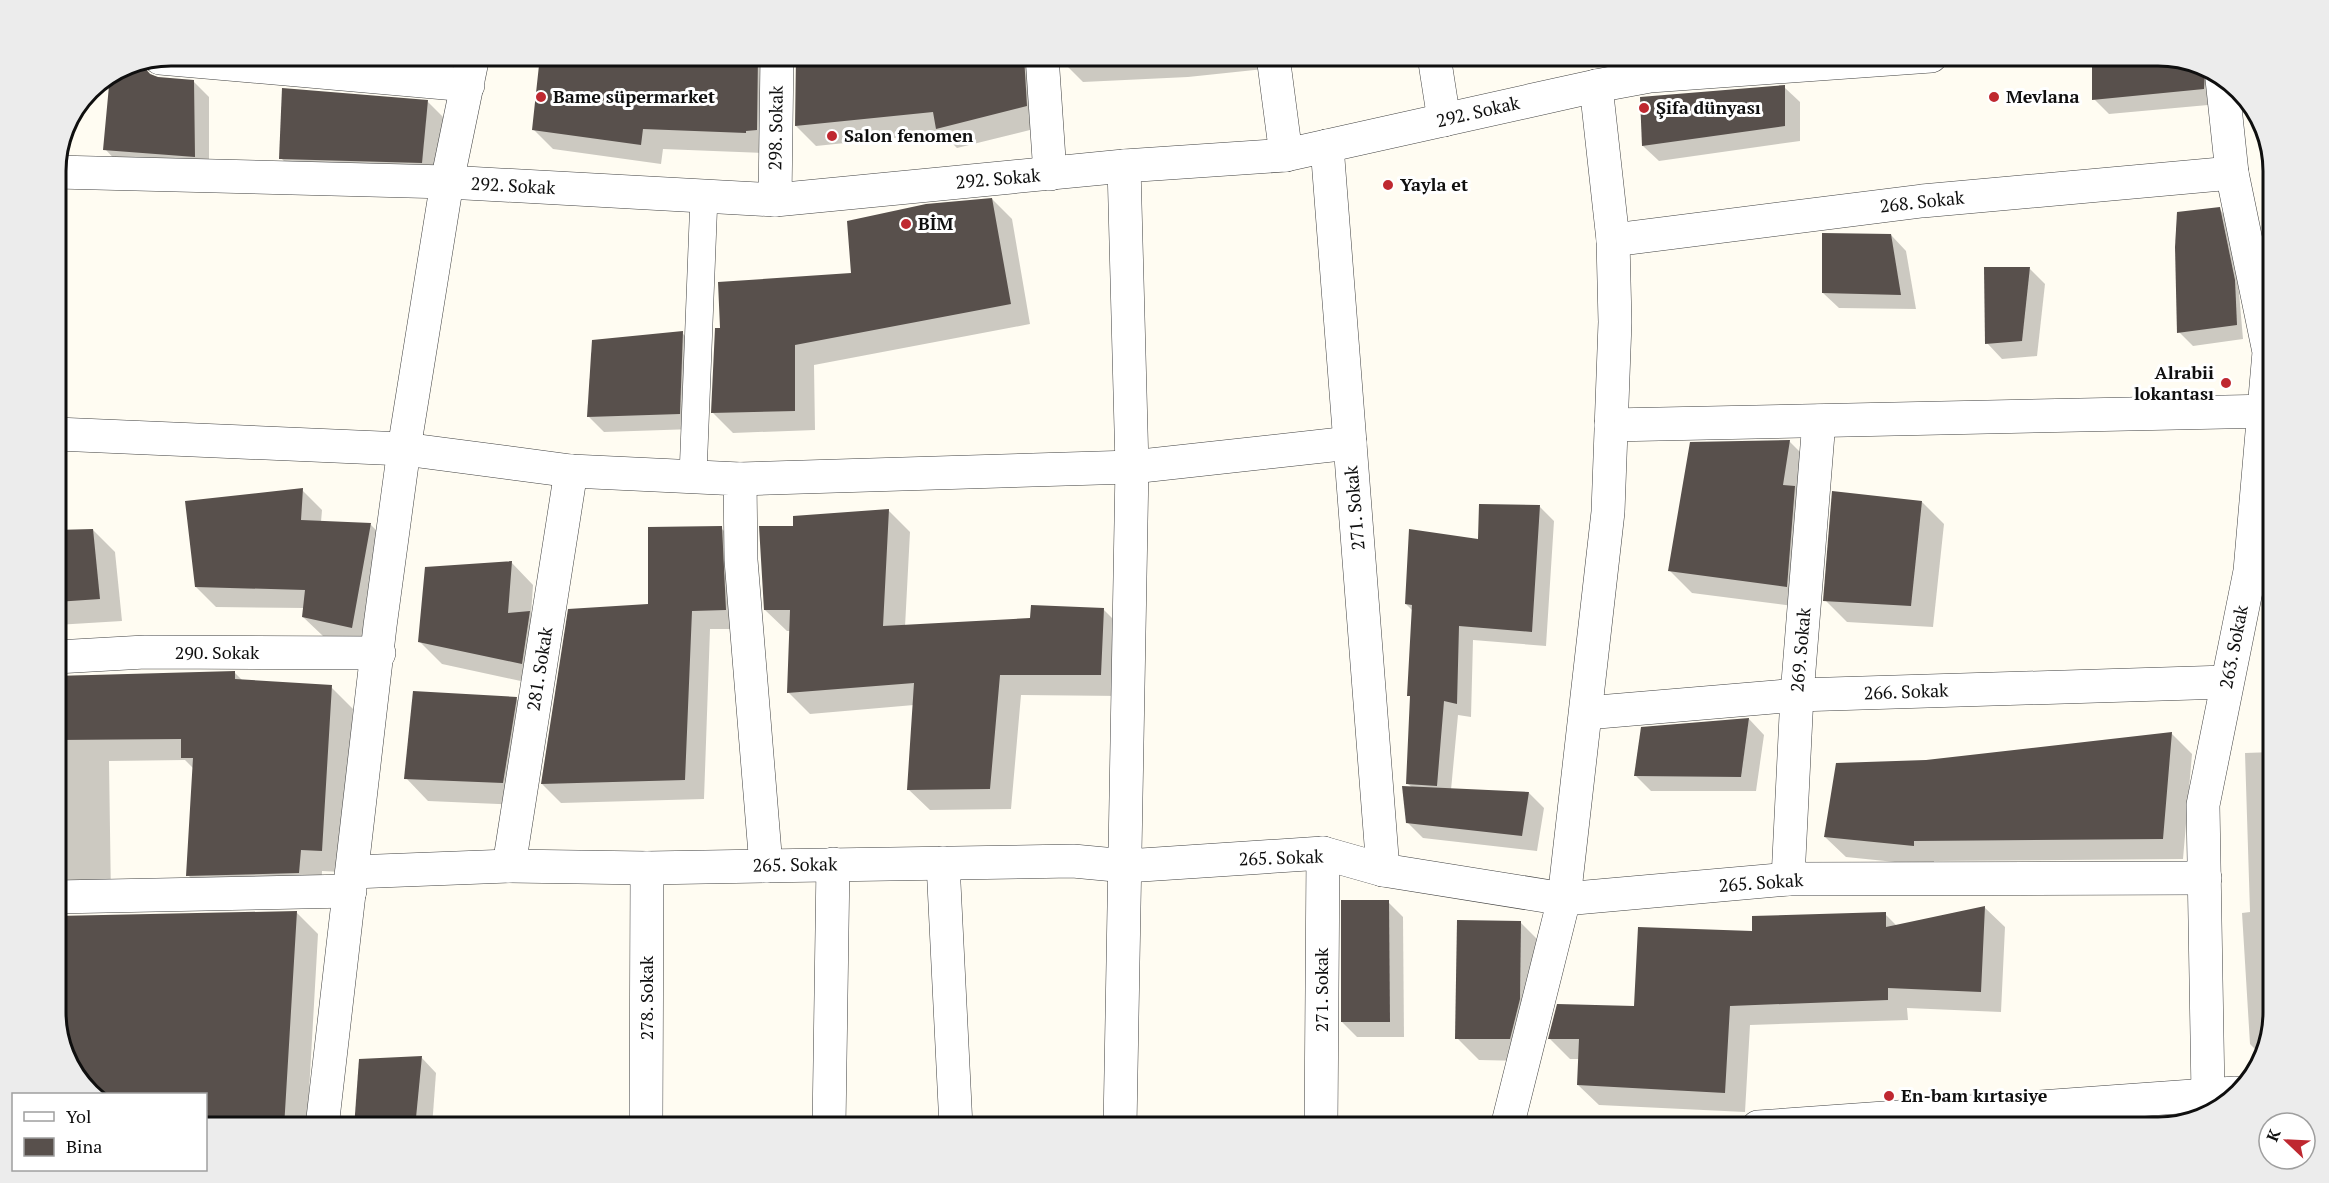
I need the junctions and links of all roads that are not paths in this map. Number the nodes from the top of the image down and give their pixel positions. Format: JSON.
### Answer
{"nodes":[{"id":1,"x":367,"y":66,"type":"edge"},
{"id":2,"x":777,"y":66,"type":"edge"},
{"id":3,"x":1042,"y":66,"type":"edge"},
{"id":4,"x":1274,"y":66,"type":"edge"},
{"id":5,"x":1436,"y":66,"type":"edge"},
{"id":6,"x":1651,"y":66,"type":"edge"},
{"id":7,"x":471,"y":70,"type":"edge"},
{"id":8,"x":1596,"y":86,"type":"junction"},
{"id":9,"x":2223,"y":89,"type":"edge"},
{"id":10,"x":1444,"y":120,"type":"junction"},
{"id":11,"x":1327,"y":146,"type":"junction"},
{"id":12,"x":1286,"y":155,"type":"junction"},
{"id":13,"x":1124,"y":166,"type":"junction"},
{"id":14,"x":66,"y":172,"type":"edge"},
{"id":15,"x":2232,"y":173,"type":"junction"},
{"id":16,"x":1050,"y":174,"type":"junction"},
{"id":17,"x":447,"y":182,"type":"junction"},
{"id":18,"x":704,"y":196,"type":"junction"},
{"id":19,"x":775,"y":200,"type":"junction"},
{"id":20,"x":1613,"y":240,"type":"junction"},
{"id":21,"x":2263,"y":319,"type":"edge"},
{"id":22,"x":2263,"y":411,"type":"edge"},
{"id":23,"x":1820,"y":421,"type":"junction"},
{"id":24,"x":1611,"y":425,"type":"junction"},
{"id":25,"x":66,"y":434,"type":"edge"},
{"id":26,"x":1350,"y":443,"type":"junction"},
{"id":27,"x":404,"y":449,"type":"junction"},
{"id":28,"x":2263,"y":462,"type":"edge"},
{"id":29,"x":1132,"y":467,"type":"junction"},
{"id":30,"x":571,"y":471,"type":"junction"},
{"id":31,"x":693,"y":477,"type":"junction"},
{"id":32,"x":740,"y":479,"type":"junction"},
{"id":33,"x":379,"y":653,"type":"junction"},
{"id":34,"x":66,"y":656,"type":"edge"},
{"id":35,"x":2227,"y":682,"type":"junction"},
{"id":36,"x":1797,"y":695,"type":"junction"},
{"id":37,"x":1586,"y":713,"type":"junction"},
{"id":38,"x":1323,"y":854,"type":"junction"},
{"id":39,"x":943,"y":863,"type":"junction"},
{"id":40,"x":833,"y":864,"type":"junction"},
{"id":41,"x":509,"y":866,"type":"junction"},
{"id":42,"x":766,"y":866,"type":"junction"},
{"id":43,"x":1126,"y":866,"type":"junction"},
{"id":44,"x":647,"y":868,"type":"junction"},
{"id":45,"x":1383,"y":870,"type":"junction"},
{"id":46,"x":2205,"y":878,"type":"junction"},
{"id":47,"x":1788,"y":879,"type":"junction"},
{"id":48,"x":351,"y":881,"type":"junction"},
{"id":49,"x":66,"y":896,"type":"edge"},
{"id":50,"x":1564,"y":899,"type":"junction"},
{"id":51,"x":2218,"y":1098,"type":"edge"},
{"id":52,"x":2216,"y":1099,"type":"edge"},
{"id":53,"x":323,"y":1117,"type":"edge"},
{"id":54,"x":646,"y":1117,"type":"edge"},
{"id":55,"x":829,"y":1117,"type":"edge"},
{"id":56,"x":955,"y":1117,"type":"edge"},
{"id":57,"x":1120,"y":1117,"type":"edge"},
{"id":58,"x":1321,"y":1117,"type":"edge"},
{"id":59,"x":1510,"y":1117,"type":"edge"},
{"id":60,"x":1932,"y":1117,"type":"edge"}],
"edges":[{"from":1,"to":7,"type":"street"},
{"from":2,"to":19,"type":"street","name":"298. Sokak"},
{"from":3,"to":16,"type":"street"},
{"from":4,"to":12,"type":"street"},
{"from":5,"to":10,"type":"street"},
{"from":6,"to":8,"type":"street","name":"292. Sokak"},
{"from":7,"to":17,"type":"street"},
{"from":8,"to":10,"type":"street","name":"292. Sokak"},
{"from":8,"to":20,"type":"street"},
{"from":9,"to":15,"type":"street","name":"263. Sokak"},
{"from":10,"to":11,"type":"street","name":"292. Sokak"},
{"from":11,"to":12,"type":"street","name":"292. Sokak"},
{"from":11,"to":26,"type":"street","name":"271. Sokak"},
{"from":12,"to":13,"type":"street","name":"292. Sokak"},
{"from":13,"to":16,"type":"street","name":"292. Sokak"},
{"from":13,"to":29,"type":"street"},
{"from":14,"to":17,"type":"street","name":"292. Sokak"},
{"from":15,"to":20,"type":"street","name":"268. Sokak"},
{"from":15,"to":21,"type":"street","name":"263. Sokak"},
{"from":16,"to":19,"type":"street","name":"292. Sokak"},
{"from":17,"to":18,"type":"street","name":"292. Sokak"},
{"from":17,"to":27,"type":"street"},
{"from":18,"to":19,"type":"street","name":"292. Sokak"},
{"from":18,"to":31,"type":"lane"},
{"from":20,"to":24,"type":"street"},
{"from":22,"to":23,"type":"street"},
{"from":23,"to":24,"type":"street"},
{"from":23,"to":36,"type":"street","name":"269. Sokak"},
{"from":24,"to":37,"type":"street"},
{"from":25,"to":27,"type":"street"},
{"from":26,"to":29,"type":"street"},
{"from":26,"to":45,"type":"street","name":"271. Sokak"},
{"from":27,"to":30,"type":"street"},
{"from":27,"to":33,"type":"street"},
{"from":28,"to":35,"type":"street","name":"263. Sokak"},
{"from":29,"to":32,"type":"street"},
{"from":29,"to":43,"type":"street"},
{"from":30,"to":31,"type":"street"},
{"from":30,"to":41,"type":"street","name":"281. Sokak"},
{"from":31,"to":32,"type":"street"},
{"from":32,"to":42,"type":"street"},
{"from":33,"to":34,"type":"street","name":"290. Sokak"},
{"from":33,"to":48,"type":"street"},
{"from":35,"to":36,"type":"street","name":"266. Sokak"},
{"from":35,"to":46,"type":"street","name":"263. Sokak"},
{"from":36,"to":37,"type":"street","name":"266. Sokak"},
{"from":36,"to":47,"type":"street","name":"269. Sokak"},
{"from":37,"to":50,"type":"street"},
{"from":38,"to":43,"type":"street","name":"265. Sokak"},
{"from":38,"to":45,"type":"street","name":"265. Sokak"},
{"from":38,"to":58,"type":"street","name":"271. Sokak"},
{"from":39,"to":40,"type":"street","name":"265. Sokak"},
{"from":39,"to":43,"type":"street","name":"265. Sokak"},
{"from":39,"to":56,"type":"street"},
{"from":40,"to":42,"type":"street","name":"265. Sokak"},
{"from":40,"to":55,"type":"street"},
{"from":41,"to":44,"type":"street","name":"265. Sokak"},
{"from":41,"to":48,"type":"street","name":"265. Sokak"},
{"from":42,"to":44,"type":"street","name":"265. Sokak"},
{"from":43,"to":57,"type":"street"},
{"from":44,"to":54,"type":"street","name":"278. Sokak"},
{"from":45,"to":50,"type":"street","name":"265. Sokak"},
{"from":46,"to":47,"type":"street","name":"265. Sokak"},
{"from":46,"to":51,"type":"street","name":"263. Sokak"},
{"from":47,"to":50,"type":"street","name":"265. Sokak"},
{"from":48,"to":49,"type":"street","name":"265. Sokak"},
{"from":48,"to":53,"type":"street"},
{"from":50,"to":59,"type":"street"},
{"from":52,"to":60,"type":"street"}]}
